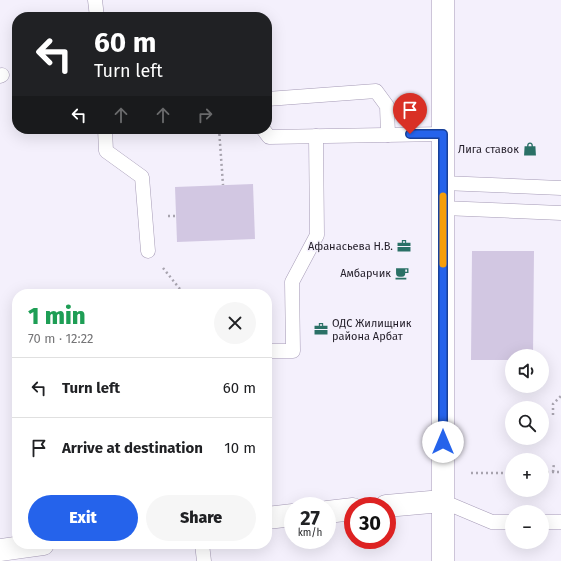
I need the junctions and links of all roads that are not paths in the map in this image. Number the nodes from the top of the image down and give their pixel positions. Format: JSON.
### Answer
{"nodes":[{"id":1,"x":95,"y":0,"type":"edge"},
{"id":2,"x":443,"y":0,"type":"edge"},
{"id":3,"x":96,"y":12,"type":"edge"},
{"id":4,"x":272,"y":99,"type":"edge"},
{"id":5,"x":105,"y":134,"type":"edge"},
{"id":6,"x":267,"y":134,"type":"edge"},
{"id":7,"x":443,"y":134,"type":"junction"},
{"id":8,"x":388,"y":135,"type":"junction"},
{"id":9,"x":316,"y":136,"type":"junction"},
{"id":10,"x":443,"y":183,"type":"junction"},
{"id":11,"x":561,"y":188,"type":"edge"},
{"id":12,"x":443,"y":208,"type":"junction"},
{"id":13,"x":561,"y":214,"type":"edge"},
{"id":14,"x":148,"y":251,"type":"road end"},
{"id":15,"x":272,"y":351,"type":"edge"},
{"id":16,"x":442,"y":500,"type":"junction"},
{"id":17,"x":396,"y":505,"type":"edge"},
{"id":18,"x":284,"y":516,"type":"edge"},
{"id":19,"x":272,"y":517,"type":"edge"},
{"id":20,"x":505,"y":522,"type":"edge"},
{"id":21,"x":549,"y":522,"type":"edge"},
{"id":22,"x":561,"y":522,"type":"edge"},
{"id":23,"x":12,"y":548,"type":"edge"},
{"id":24,"x":203,"y":549,"type":"edge"},
{"id":25,"x":0,"y":550,"type":"edge"},
{"id":26,"x":204,"y":561,"type":"edge"},
{"id":27,"x":443,"y":561,"type":"edge"}],
"edges":[{"from":1,"to":3,"type":"lane"},
{"from":2,"to":7,"type":"street"},
{"from":4,"to":8,"type":"lane"},
{"from":5,"to":14,"type":"lane"},
{"from":6,"to":9,"type":"lane"},
{"from":7,"to":8,"type":"lane"},
{"from":7,"to":10,"type":"street"},
{"from":8,"to":9,"type":"lane"},
{"from":9,"to":15,"type":"lane"},
{"from":10,"to":11,"type":"lane"},
{"from":10,"to":12,"type":"street"},
{"from":12,"to":13,"type":"lane"},
{"from":12,"to":16,"type":"street"},
{"from":16,"to":17,"type":"street"},
{"from":16,"to":20,"type":"lane"},
{"from":16,"to":27,"type":"street"},
{"from":18,"to":19,"type":"street"},
{"from":21,"to":22,"type":"lane"},
{"from":23,"to":25,"type":"street"},
{"from":24,"to":26,"type":"lane"}]}
